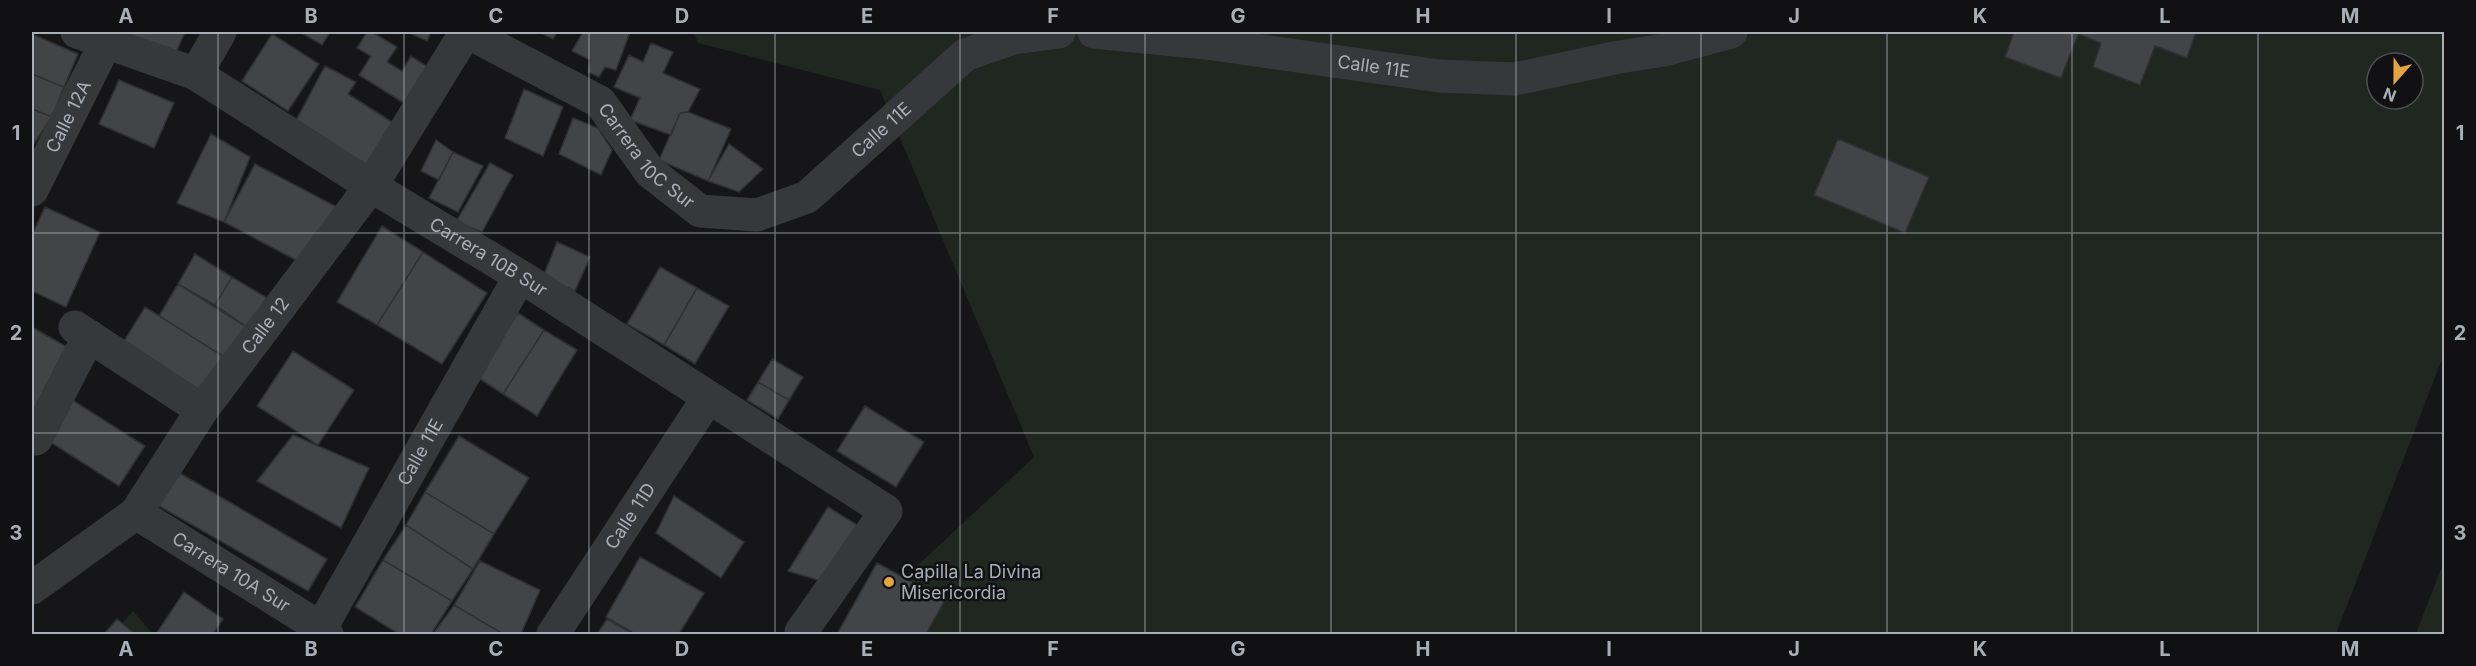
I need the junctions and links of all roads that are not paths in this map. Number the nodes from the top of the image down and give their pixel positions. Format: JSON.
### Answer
{"nodes":[{"id":1,"x":220,"y":32,"type":"edge"},
{"id":2,"x":466,"y":32,"type":"edge"},
{"id":3,"x":1059,"y":32,"type":"edge"},
{"id":4,"x":1094,"y":32,"type":"edge"},
{"id":5,"x":1731,"y":32,"type":"edge"},
{"id":6,"x":91,"y":37,"type":"edge"},
{"id":7,"x":196,"y":74,"type":"junction"},
{"id":8,"x":371,"y":186,"type":"junction"},
{"id":9,"x":32,"y":190,"type":"edge"},
{"id":10,"x":700,"y":211,"type":"joint"},
{"id":11,"x":520,"y":276,"type":"junction"},
{"id":12,"x":708,"y":398,"type":"junction"},
{"id":13,"x":202,"y":410,"type":"junction"},
{"id":14,"x":36,"y":439,"type":"dead end"},
{"id":15,"x":136,"y":513,"type":"junction"},
{"id":16,"x":32,"y":588,"type":"edge"},
{"id":17,"x":324,"y":631,"type":"edge"},
{"id":18,"x":801,"y":632,"type":"dead end"},
{"id":19,"x":554,"y":634,"type":"edge"}],
"edges":[{"from":1,"to":7,"type":"street"},
{"from":2,"to":8,"type":"street","name":"Calle 12"},
{"from":2,"to":10,"type":"street","name":"Carrera 10C Sur"},
{"from":3,"to":10,"type":"street","name":"Calle 11E"},
{"from":4,"to":5,"type":"street","name":"Calle 11E"},
{"from":6,"to":7,"type":"street","name":"Carrera 10B Sur"},
{"from":6,"to":9,"type":"street","name":"Calle 12A"},
{"from":7,"to":8,"type":"street","name":"Carrera 10B Sur"},
{"from":8,"to":11,"type":"street","name":"Carrera 10B Sur"},
{"from":8,"to":13,"type":"street","name":"Calle 12"},
{"from":11,"to":12,"type":"street","name":"Carrera 10B Sur"},
{"from":11,"to":17,"type":"street","name":"Calle 11E"},
{"from":12,"to":18,"type":"street","name":"Carrera 10B Sur"},
{"from":12,"to":19,"type":"street","name":"Calle 11D"},
{"from":13,"to":14,"type":"street"},
{"from":13,"to":15,"type":"street","name":"Calle 12"},
{"from":15,"to":16,"type":"street","name":"Calle 12"},
{"from":15,"to":17,"type":"street","name":"Carrera 10A Sur"}]}
